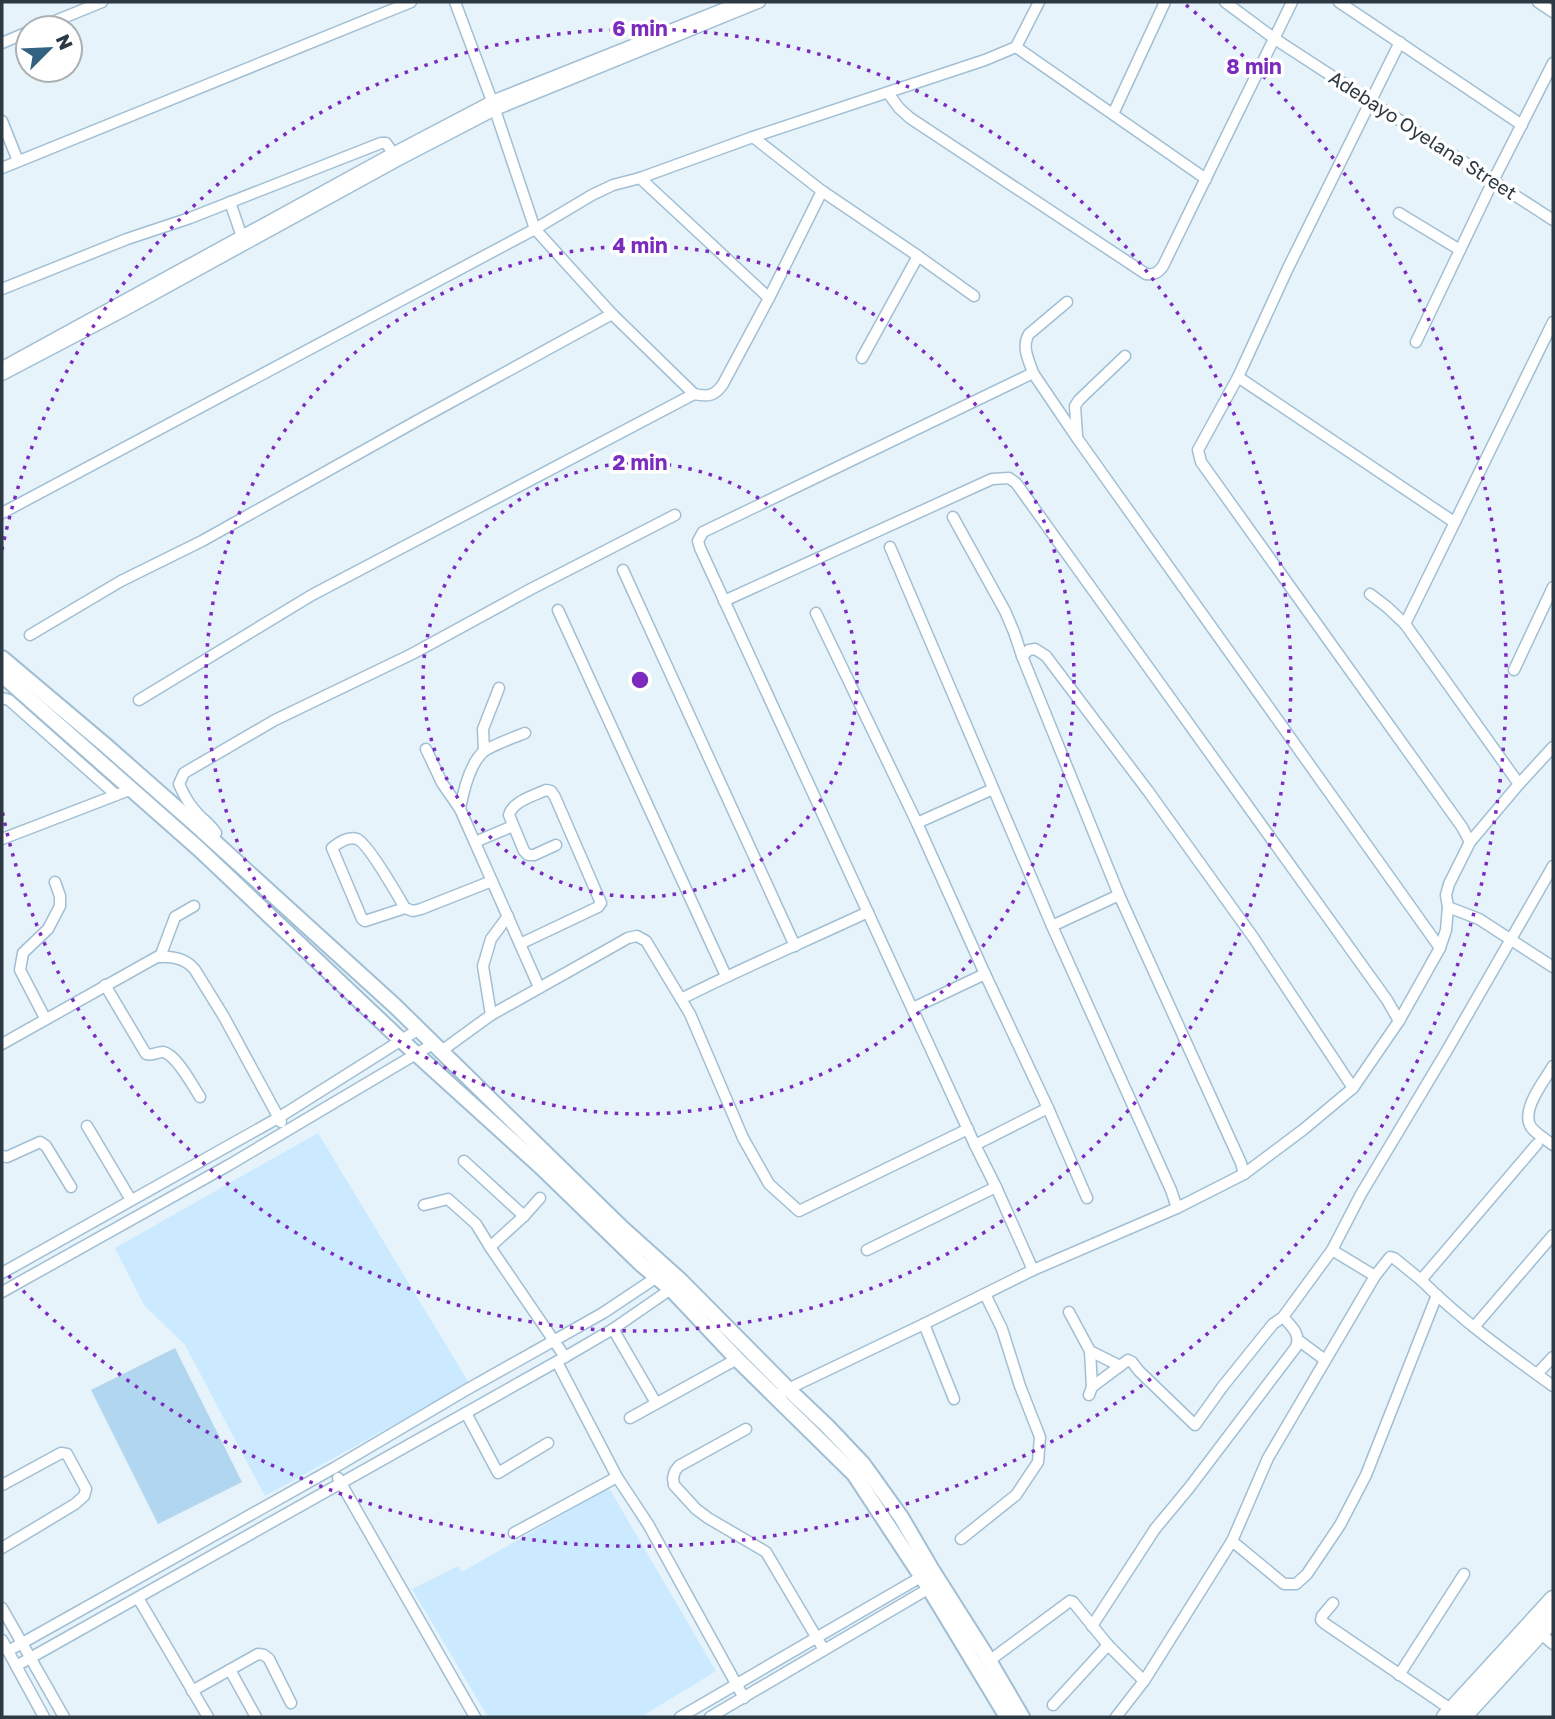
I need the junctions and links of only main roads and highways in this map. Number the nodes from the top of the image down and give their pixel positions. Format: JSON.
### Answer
{"nodes":[{"id":1,"x":2,"y":658,"type":"edge"},
{"id":2,"x":2,"y":675,"type":"edge"},
{"id":3,"x":782,"y":1393,"type":"junction"},
{"id":4,"x":930,"y":1579,"type":"junction"},
{"id":5,"x":1553,"y":1599,"type":"edge"},
{"id":6,"x":1553,"y":1619,"type":"edge"},
{"id":7,"x":1454,"y":1715,"type":"edge"},
{"id":8,"x":1007,"y":1717,"type":"edge"},
{"id":9,"x":1022,"y":1717,"type":"edge"}],
"edges":[{"from":1,"to":3,"type":"main road"},
{"from":2,"to":3,"type":"main road"},
{"from":3,"to":4,"type":"main road"},
{"from":4,"to":8,"type":"main road"},
{"from":4,"to":9,"type":"main road"},
{"from":5,"to":7,"type":"main road"},
{"from":6,"to":7,"type":"main road"}]}
